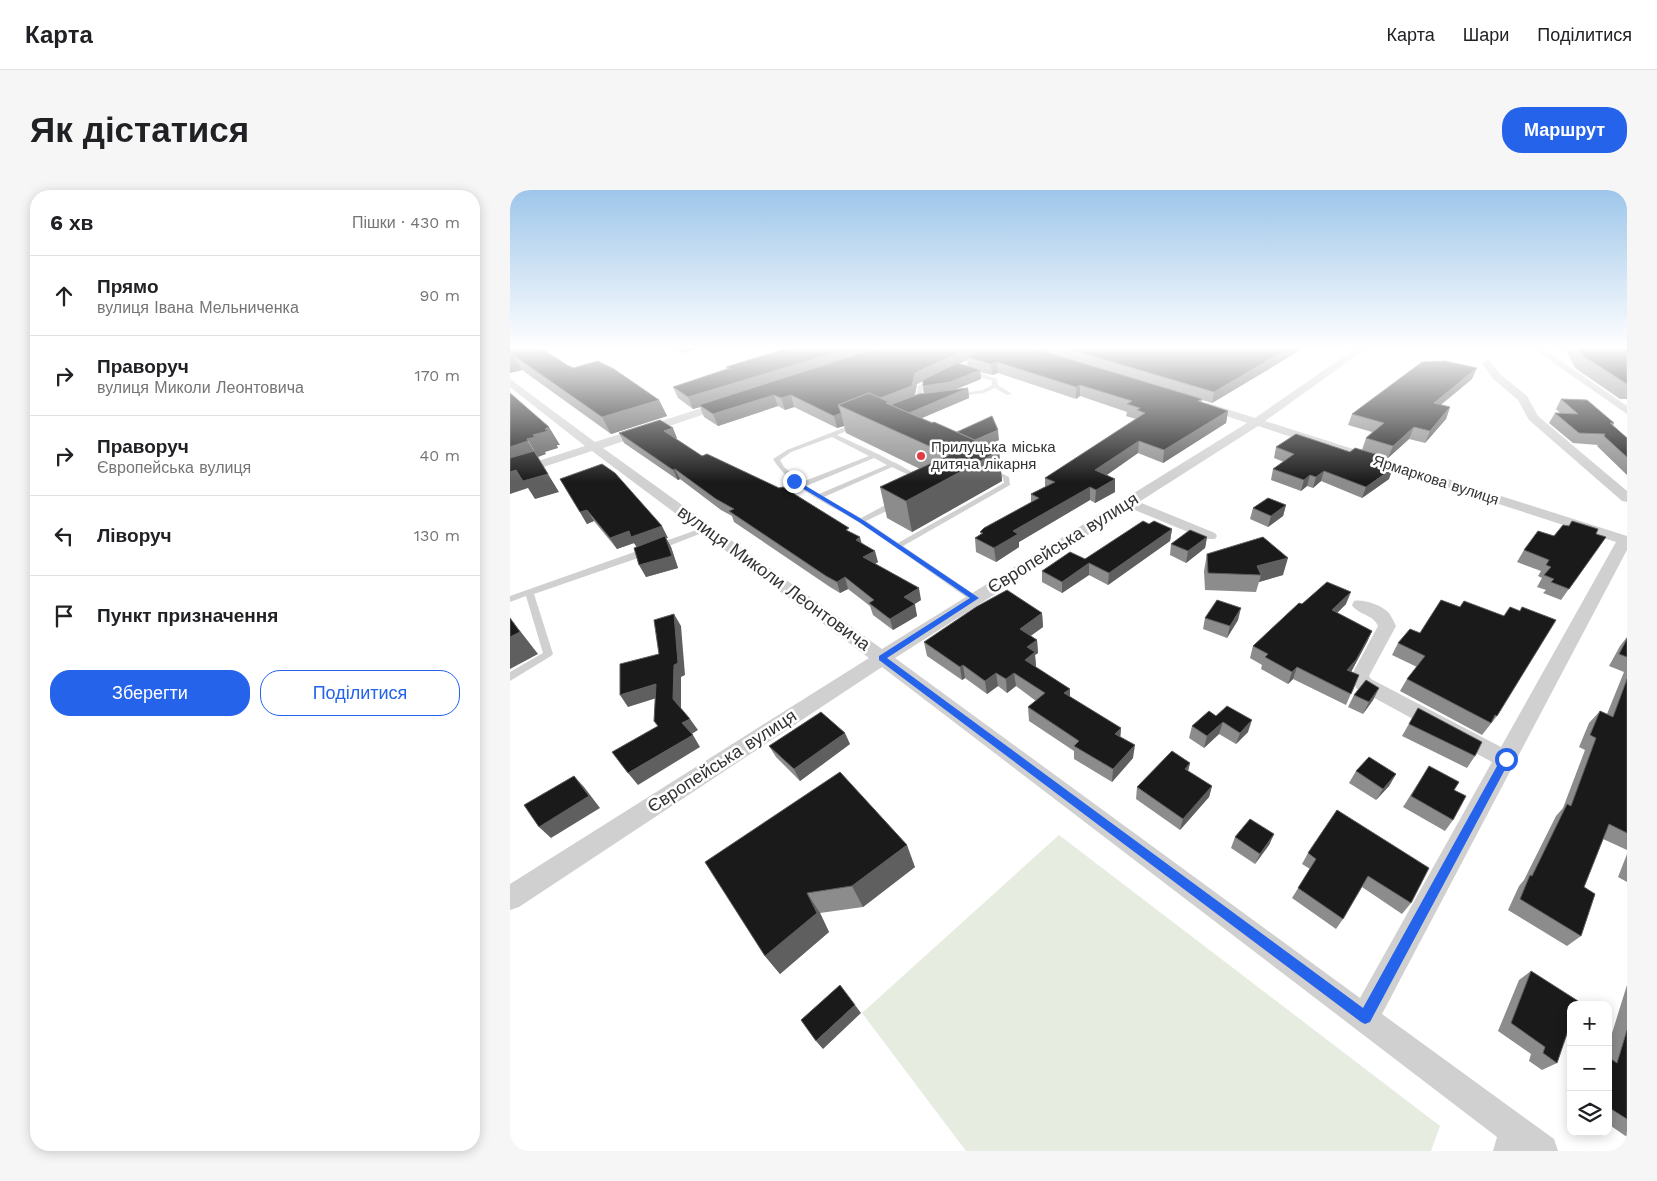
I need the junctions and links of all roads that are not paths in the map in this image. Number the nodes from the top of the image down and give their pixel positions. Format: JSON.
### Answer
{"nodes":[{"id":1,"x":524,"y":393,"type":"edge"},
{"id":2,"x":920,"y":393,"type":"edge"},
{"id":3,"x":975,"y":393,"type":"edge"},
{"id":4,"x":1296,"y":393,"type":"edge"},
{"id":5,"x":1517,"y":393,"type":"edge"},
{"id":6,"x":1601,"y":393,"type":"edge"},
{"id":7,"x":949,"y":398,"type":"edge"},
{"id":8,"x":919,"y":400,"type":"junction"},
{"id":9,"x":926,"y":400,"type":"edge"},
{"id":10,"x":733,"y":402,"type":"edge"},
{"id":11,"x":1192,"y":402,"type":"edge"},
{"id":12,"x":910,"y":404,"type":"edge"},
{"id":13,"x":1627,"y":411,"type":"edge"},
{"id":14,"x":1256,"y":422,"type":"junction"},
{"id":15,"x":859,"y":424,"type":"edge"},
{"id":16,"x":833,"y":435,"type":"junction"},
{"id":17,"x":594,"y":447,"type":"junction"},
{"id":18,"x":876,"y":455,"type":"junction"},
{"id":19,"x":894,"y":464,"type":"junction"},
{"id":20,"x":981,"y":465,"type":"edge"},
{"id":21,"x":510,"y":474,"type":"edge"},
{"id":22,"x":801,"y":485,"type":"junction"},
{"id":23,"x":920,"y":489,"type":"edge"},
{"id":24,"x":820,"y":496,"type":"junction"},
{"id":25,"x":904,"y":498,"type":"edge"},
{"id":26,"x":1627,"y":498,"type":"edge"},
{"id":27,"x":1128,"y":502,"type":"junction"},
{"id":28,"x":861,"y":521,"type":"junction"},
{"id":29,"x":708,"y":529,"type":"junction"},
{"id":30,"x":1210,"y":536,"type":"dead end"},
{"id":31,"x":1626,"y":541,"type":"edge"},
{"id":32,"x":898,"y":546,"type":"junction"},
{"id":33,"x":529,"y":592,"type":"junction"},
{"id":34,"x":975,"y":598,"type":"junction"},
{"id":35,"x":510,"y":599,"type":"edge"},
{"id":36,"x":1360,"y":605,"type":"dead end"},
{"id":37,"x":882,"y":658,"type":"junction"},
{"id":38,"x":510,"y":678,"type":"edge"},
{"id":39,"x":1506,"y":759,"type":"junction"},
{"id":40,"x":510,"y":898,"type":"edge"},
{"id":41,"x":1365,"y":1017,"type":"junction"},
{"id":42,"x":1512,"y":1141,"type":"edge"},
{"id":43,"x":1542,"y":1151,"type":"edge"}],
"edges":[{"from":1,"to":17,"type":"street","name":"вулиця Миколи Леонтовича"},
{"from":2,"to":8,"type":"lane"},
{"from":3,"to":7,"type":"lane"},
{"from":4,"to":14,"type":"street","name":"Європейська вулиця"},
{"from":5,"to":26,"type":"street"},
{"from":6,"to":13,"type":"street"},
{"from":8,"to":9,"type":"lane"},
{"from":8,"to":12,"type":"lane"},
{"from":10,"to":17,"type":"street"},
{"from":11,"to":14,"type":"street","name":"Ярмаркова вулиця"},
{"from":14,"to":27,"type":"street","name":"Європейська вулиця"},
{"from":14,"to":31,"type":"street","name":"Ярмаркова вулиця"},
{"from":15,"to":16,"type":"lane"},
{"from":16,"to":18,"type":"lane"},
{"from":16,"to":22,"type":"lane"},
{"from":17,"to":21,"type":"street"},
{"from":17,"to":29,"type":"street","name":"вулиця Миколи Леонтовича"},
{"from":18,"to":19,"type":"lane"},
{"from":18,"to":22,"type":"lane"},
{"from":19,"to":23,"type":"lane"},
{"from":19,"to":24,"type":"lane"},
{"from":20,"to":32,"type":"lane"},
{"from":22,"to":24,"type":"lane"},
{"from":24,"to":28,"type":"lane"},
{"from":25,"to":28,"type":"lane"},
{"from":27,"to":30,"type":"street"},
{"from":27,"to":34,"type":"street","name":"Європейська вулиця"},
{"from":28,"to":32,"type":"lane"},
{"from":29,"to":33,"type":"lane"},
{"from":29,"to":37,"type":"street","name":"вулиця Миколи Леонтовича"},
{"from":31,"to":39,"type":"street"},
{"from":32,"to":34,"type":"lane"},
{"from":33,"to":35,"type":"lane"},
{"from":33,"to":38,"type":"lane"},
{"from":34,"to":37,"type":"street","name":"Європейська вулиця"},
{"from":36,"to":39,"type":"street"},
{"from":37,"to":40,"type":"street","name":"Європейська вулиця"},
{"from":37,"to":41,"type":"street","name":"вулиця Миколи Леонтовича"},
{"from":39,"to":41,"type":"street"},
{"from":41,"to":42,"type":"street","name":"вулиця Миколи Леонтовича"},
{"from":42,"to":43,"type":"street","name":"вулиця Миколи Леонтовича"}]}
